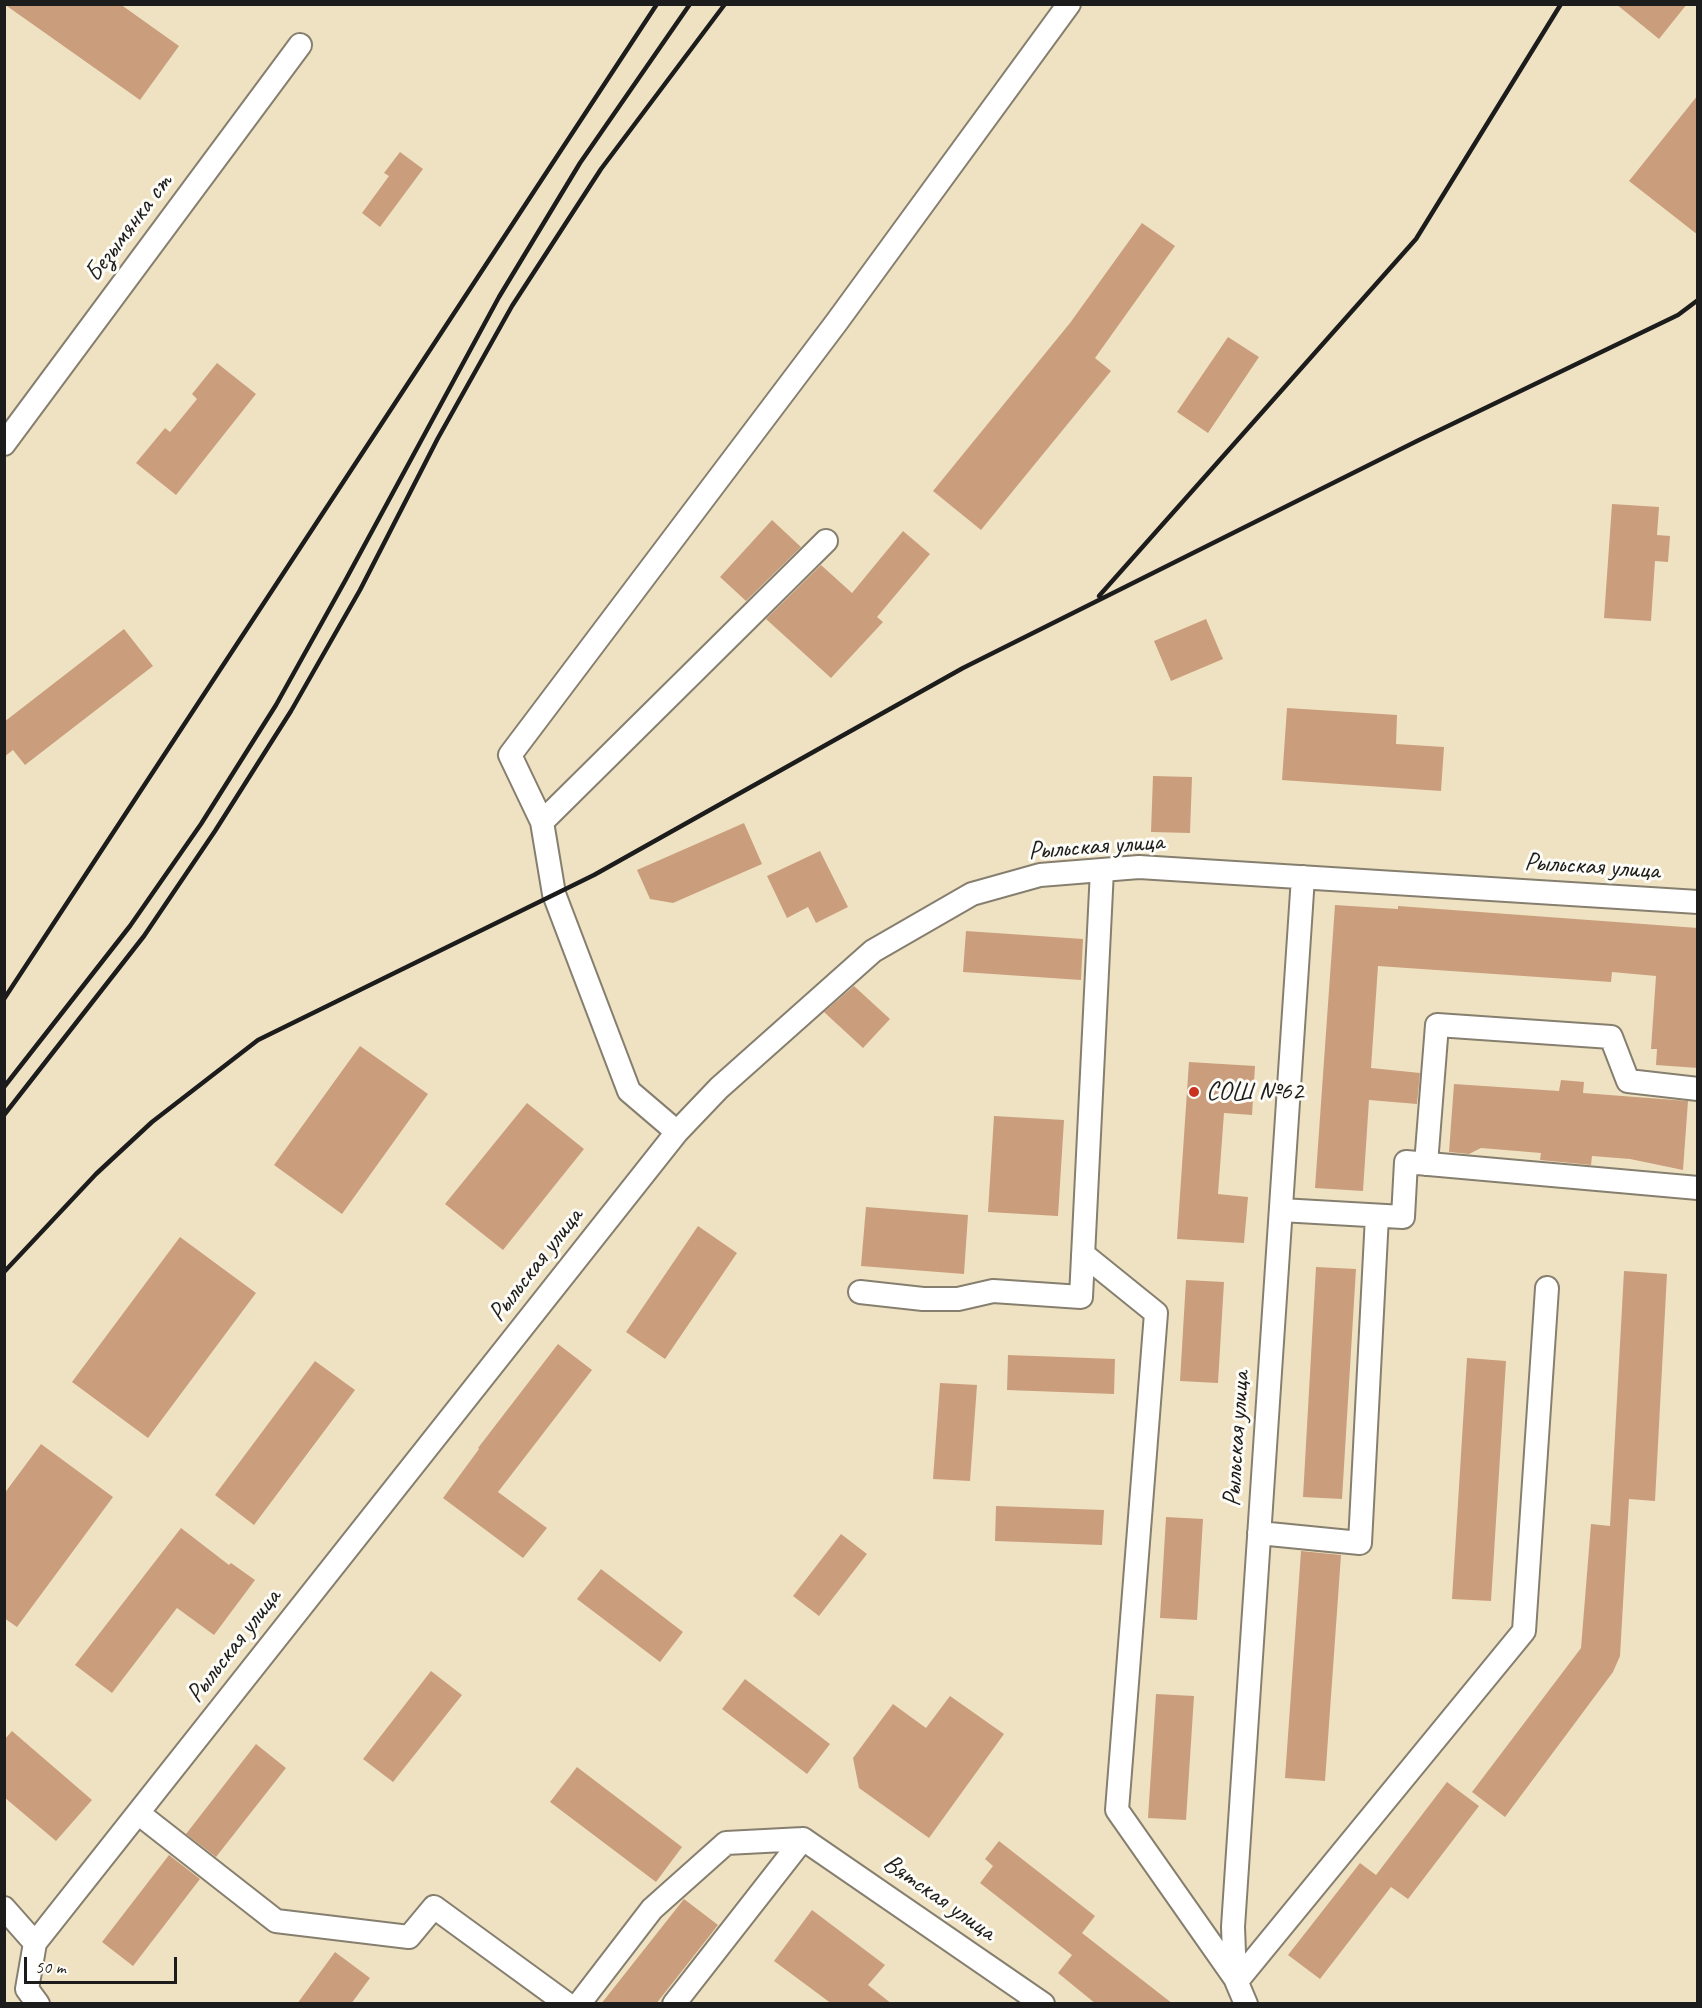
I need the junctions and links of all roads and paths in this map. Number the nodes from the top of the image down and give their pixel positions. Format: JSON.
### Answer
{"nodes":[{"id":1,"x":1069,"y":4,"type":"edge"},
{"id":2,"x":300,"y":45,"type":"dead end"},
{"id":3,"x":4,"y":444,"type":"edge"},
{"id":4,"x":826,"y":541,"type":"dead end"},
{"id":5,"x":542,"y":822,"type":"junction"},
{"id":6,"x":1102,"y":870,"type":"junction"},
{"id":7,"x":1303,"y":877,"type":"junction"},
{"id":8,"x":1698,"y":902,"type":"edge"},
{"id":9,"x":1698,"y":1089,"type":"edge"},
{"id":10,"x":677,"y":1132,"type":"junction"},
{"id":11,"x":1426,"y":1164,"type":"junction"},
{"id":12,"x":1698,"y":1188,"type":"edge"},
{"id":13,"x":1281,"y":1210,"type":"junction"},
{"id":14,"x":1377,"y":1216,"type":"junction"},
{"id":15,"x":1083,"y":1254,"type":"junction"},
{"id":16,"x":1547,"y":1288,"type":"dead end"},
{"id":17,"x":860,"y":1292,"type":"dead end"},
{"id":18,"x":1259,"y":1533,"type":"junction"},
{"id":19,"x":138,"y":1813,"type":"junction"},
{"id":20,"x":803,"y":1839,"type":"junction"},
{"id":21,"x":4,"y":1908,"type":"edge"},
{"id":22,"x":35,"y":1943,"type":"junction"},
{"id":23,"x":1237,"y":1981,"type":"junction"},
{"id":24,"x":38,"y":2004,"type":"edge"},
{"id":25,"x":567,"y":2004,"type":"edge"},
{"id":26,"x":579,"y":2004,"type":"edge"},
{"id":27,"x":674,"y":2004,"type":"edge"},
{"id":28,"x":1043,"y":2004,"type":"edge"},
{"id":29,"x":1246,"y":2004,"type":"edge"}],
"edges":[{"from":1,"to":5,"type":"street"},
{"from":2,"to":3,"type":"street","name":"Безымянка ст"},
{"from":4,"to":5,"type":"street"},
{"from":5,"to":10,"type":"street"},
{"from":6,"to":7,"type":"street","name":"Рыльская улица"},
{"from":6,"to":10,"type":"street","name":"Рыльская улица"},
{"from":6,"to":15,"type":"street"},
{"from":7,"to":8,"type":"street","name":"Рыльская улица"},
{"from":7,"to":13,"type":"street","name":"Рыльская улица"},
{"from":9,"to":11,"type":"street"},
{"from":10,"to":19,"type":"street","name":"Рыльская улица"},
{"from":11,"to":12,"type":"street"},
{"from":11,"to":14,"type":"street"},
{"from":13,"to":14,"type":"street"},
{"from":13,"to":18,"type":"street","name":"Рыльская улица"},
{"from":14,"to":18,"type":"street"},
{"from":15,"to":17,"type":"street"},
{"from":15,"to":23,"type":"street"},
{"from":16,"to":23,"type":"street"},
{"from":18,"to":23,"type":"street","name":"Рыльская улица"},
{"from":19,"to":22,"type":"street","name":"Рыльская улица"},
{"from":19,"to":25,"type":"street"},
{"from":20,"to":26,"type":"street"},
{"from":20,"to":27,"type":"street"},
{"from":20,"to":28,"type":"street","name":"Вятская улица"},
{"from":21,"to":22,"type":"street"},
{"from":22,"to":24,"type":"street","name":"Рыльская улица"},
{"from":23,"to":29,"type":"street","name":"Рыльская улица"}]}
